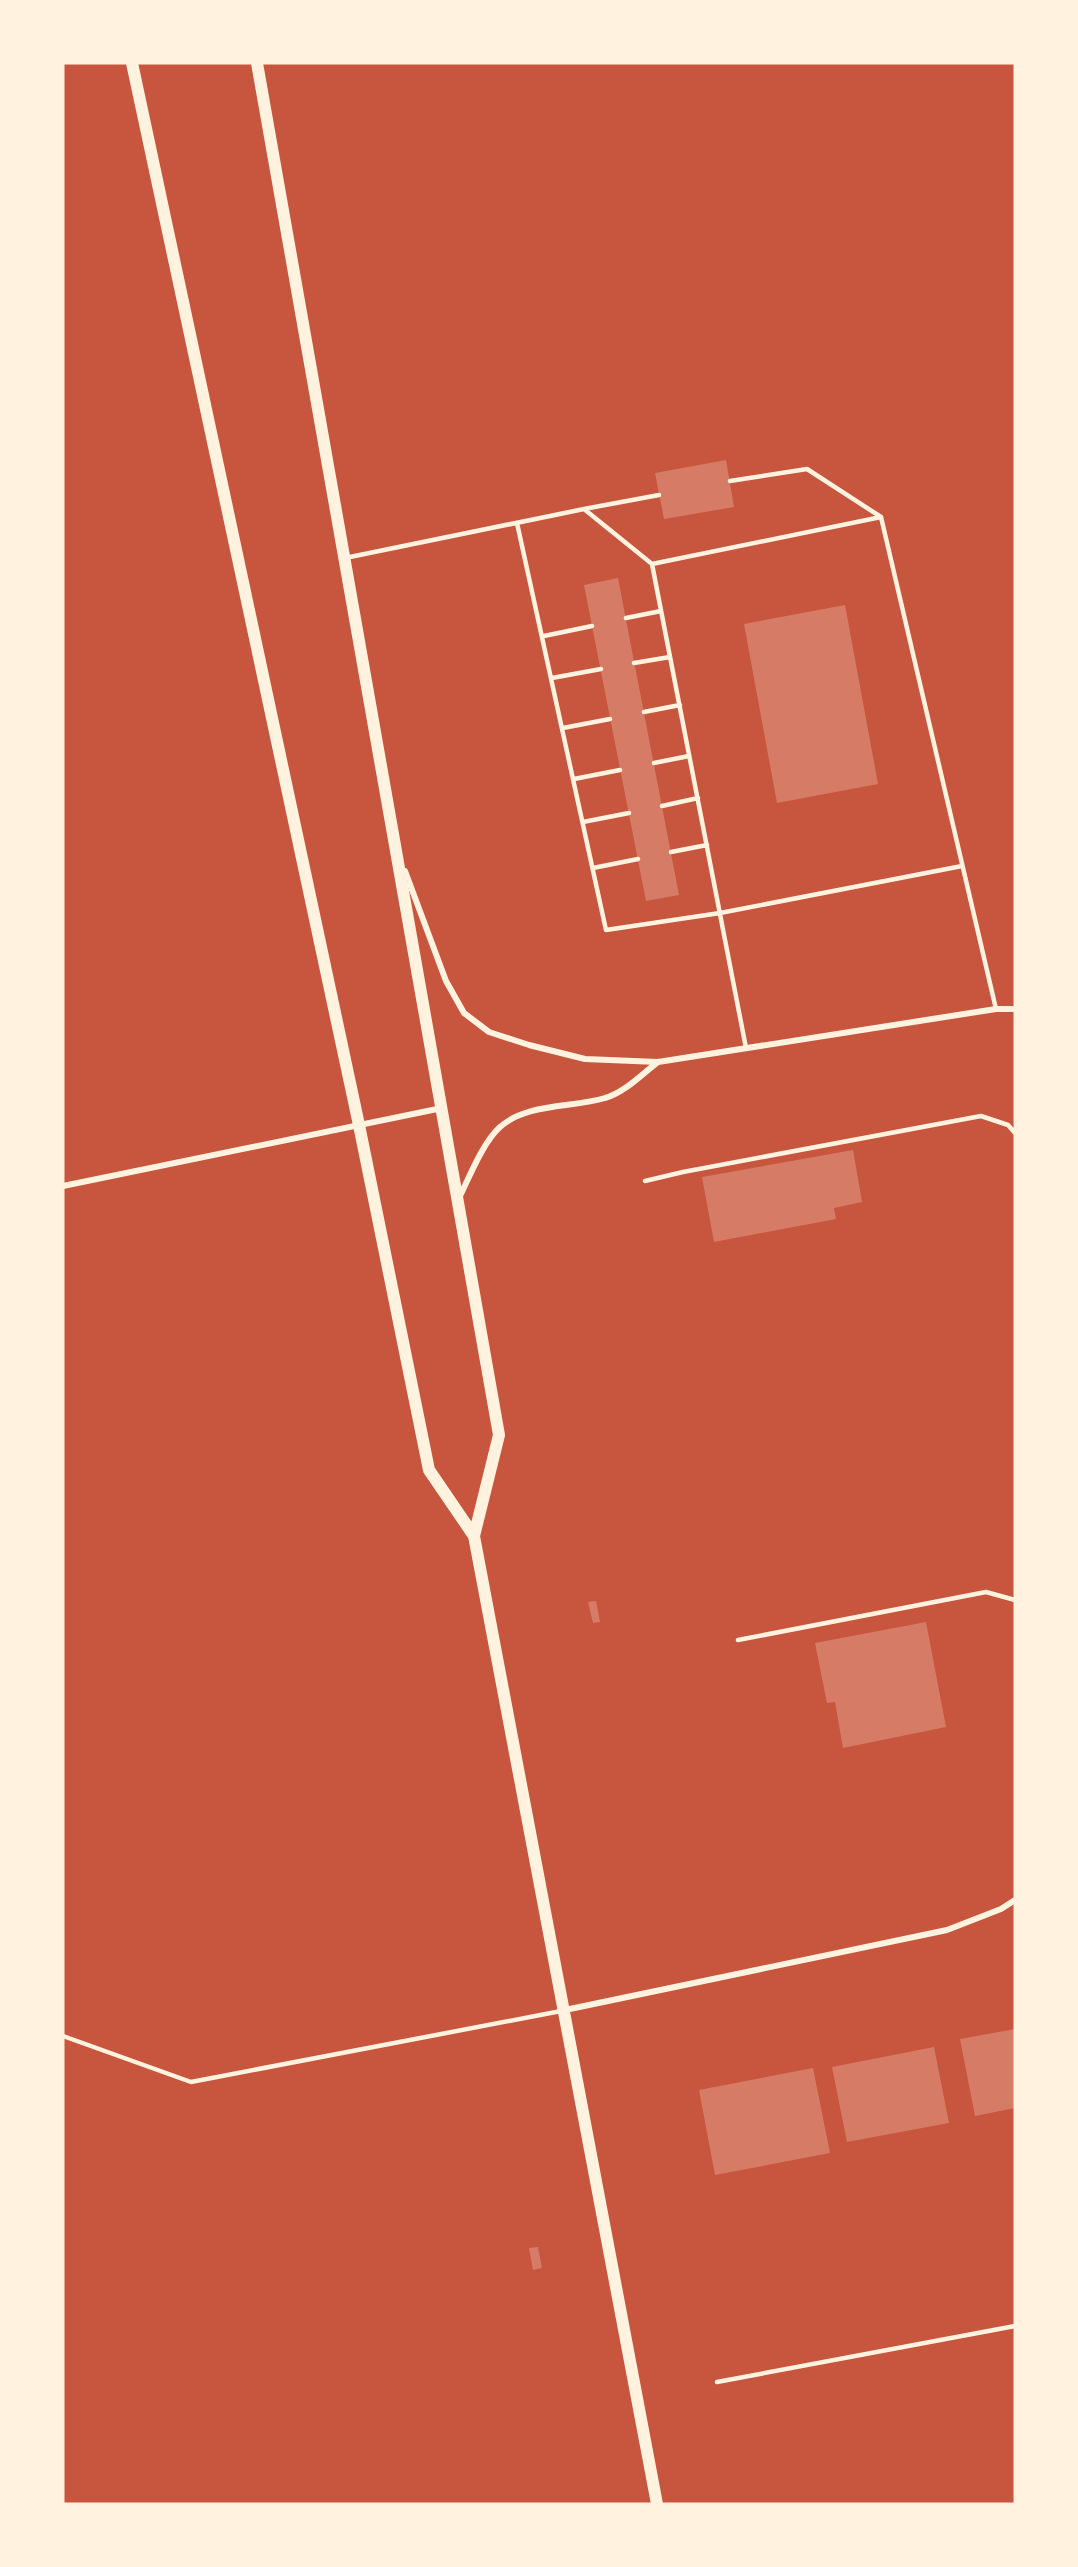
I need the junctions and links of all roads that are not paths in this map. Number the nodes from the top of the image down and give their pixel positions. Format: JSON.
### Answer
{"nodes":[{"id":1,"x":132,"y":63,"type":"edge"},
{"id":2,"x":257,"y":63,"type":"edge"},
{"id":3,"x":730,"y":481,"type":"dead end"},
{"id":4,"x":659,"y":495,"type":"dead end"},
{"id":5,"x":584,"y":509,"type":"junction"},
{"id":6,"x":881,"y":517,"type":"junction"},
{"id":7,"x":517,"y":524,"type":"junction"},
{"id":8,"x":345,"y":558,"type":"junction"},
{"id":9,"x":652,"y":564,"type":"junction"},
{"id":10,"x":661,"y":611,"type":"junction"},
{"id":11,"x":626,"y":618,"type":"dead end"},
{"id":12,"x":592,"y":626,"type":"dead end"},
{"id":13,"x":544,"y":636,"type":"junction"},
{"id":14,"x":670,"y":657,"type":"junction"},
{"id":15,"x":634,"y":663,"type":"dead end"},
{"id":16,"x":601,"y":669,"type":"dead end"},
{"id":17,"x":552,"y":678,"type":"junction"},
{"id":18,"x":680,"y":705,"type":"junction"},
{"id":19,"x":644,"y":712,"type":"dead end"},
{"id":20,"x":610,"y":719,"type":"dead end"},
{"id":21,"x":563,"y":728,"type":"junction"},
{"id":22,"x":689,"y":756,"type":"junction"},
{"id":23,"x":654,"y":763,"type":"dead end"},
{"id":24,"x":620,"y":770,"type":"dead end"},
{"id":25,"x":574,"y":779,"type":"junction"},
{"id":26,"x":698,"y":798,"type":"junction"},
{"id":27,"x":662,"y":806,"type":"dead end"},
{"id":28,"x":629,"y":813,"type":"dead end"},
{"id":29,"x":583,"y":822,"type":"junction"},
{"id":30,"x":394,"y":842,"type":"junction"},
{"id":31,"x":707,"y":845,"type":"junction"},
{"id":32,"x":671,"y":852,"type":"dead end"},
{"id":33,"x":638,"y":859,"type":"dead end"},
{"id":34,"x":962,"y":866,"type":"junction"},
{"id":35,"x":593,"y":868,"type":"junction"},
{"id":36,"x":720,"y":913,"type":"junction"},
{"id":37,"x":996,"y":1009,"type":"junction"},
{"id":38,"x":1015,"y":1010,"type":"edge"},
{"id":39,"x":746,"y":1048,"type":"junction"},
{"id":40,"x":658,"y":1062,"type":"junction"},
{"id":41,"x":441,"y":1108,"type":"junction"},
{"id":42,"x":359,"y":1125,"type":"junction"},
{"id":43,"x":1015,"y":1133,"type":"edge"},
{"id":44,"x":645,"y":1181,"type":"dead end"},
{"id":45,"x":63,"y":1186,"type":"edge"},
{"id":46,"x":458,"y":1201,"type":"junction"},
{"id":47,"x":474,"y":1536,"type":"junction"},
{"id":48,"x":1015,"y":1600,"type":"edge"},
{"id":49,"x":738,"y":1640,"type":"dead end"},
{"id":50,"x":1015,"y":1900,"type":"edge"},
{"id":51,"x":565,"y":2010,"type":"junction"},
{"id":52,"x":63,"y":2036,"type":"edge"},
{"id":53,"x":1015,"y":2326,"type":"edge"},
{"id":54,"x":717,"y":2382,"type":"dead end"},
{"id":55,"x":657,"y":2504,"type":"edge"}],
"edges":[{"from":1,"to":42,"type":"main road"},
{"from":2,"to":8,"type":"main road"},
{"from":3,"to":6,"type":"lane"},
{"from":4,"to":5,"type":"lane"},
{"from":5,"to":7,"type":"lane"},
{"from":5,"to":9,"type":"lane"},
{"from":6,"to":9,"type":"lane"},
{"from":6,"to":34,"type":"lane"},
{"from":7,"to":8,"type":"lane"},
{"from":7,"to":13,"type":"lane"},
{"from":8,"to":30,"type":"main road"},
{"from":9,"to":10,"type":"lane"},
{"from":10,"to":11,"type":"lane"},
{"from":10,"to":14,"type":"lane"},
{"from":12,"to":13,"type":"lane"},
{"from":13,"to":17,"type":"lane"},
{"from":14,"to":15,"type":"lane"},
{"from":14,"to":18,"type":"lane"},
{"from":16,"to":17,"type":"lane"},
{"from":17,"to":21,"type":"lane"},
{"from":18,"to":19,"type":"lane"},
{"from":18,"to":22,"type":"lane"},
{"from":20,"to":21,"type":"lane"},
{"from":21,"to":25,"type":"lane"},
{"from":22,"to":23,"type":"lane"},
{"from":22,"to":26,"type":"lane"},
{"from":24,"to":25,"type":"lane"},
{"from":25,"to":29,"type":"lane"},
{"from":26,"to":27,"type":"lane"},
{"from":26,"to":31,"type":"lane"},
{"from":28,"to":29,"type":"lane"},
{"from":29,"to":35,"type":"lane"},
{"from":30,"to":40,"type":"street"},
{"from":30,"to":41,"type":"main road"},
{"from":31,"to":32,"type":"lane"},
{"from":31,"to":36,"type":"lane"},
{"from":33,"to":35,"type":"lane"},
{"from":34,"to":36,"type":"lane"},
{"from":34,"to":37,"type":"lane"},
{"from":35,"to":36,"type":"lane"},
{"from":36,"to":39,"type":"lane"},
{"from":37,"to":38,"type":"street"},
{"from":37,"to":39,"type":"street"},
{"from":39,"to":40,"type":"street"},
{"from":40,"to":46,"type":"street"},
{"from":41,"to":42,"type":"street"},
{"from":41,"to":46,"type":"main road"},
{"from":42,"to":45,"type":"street"},
{"from":42,"to":47,"type":"main road"},
{"from":43,"to":44,"type":"lane"},
{"from":46,"to":47,"type":"main road"},
{"from":47,"to":51,"type":"main road"},
{"from":48,"to":49,"type":"lane"},
{"from":50,"to":51,"type":"street"},
{"from":51,"to":52,"type":"lane"},
{"from":51,"to":55,"type":"main road"},
{"from":53,"to":54,"type":"lane"}]}
